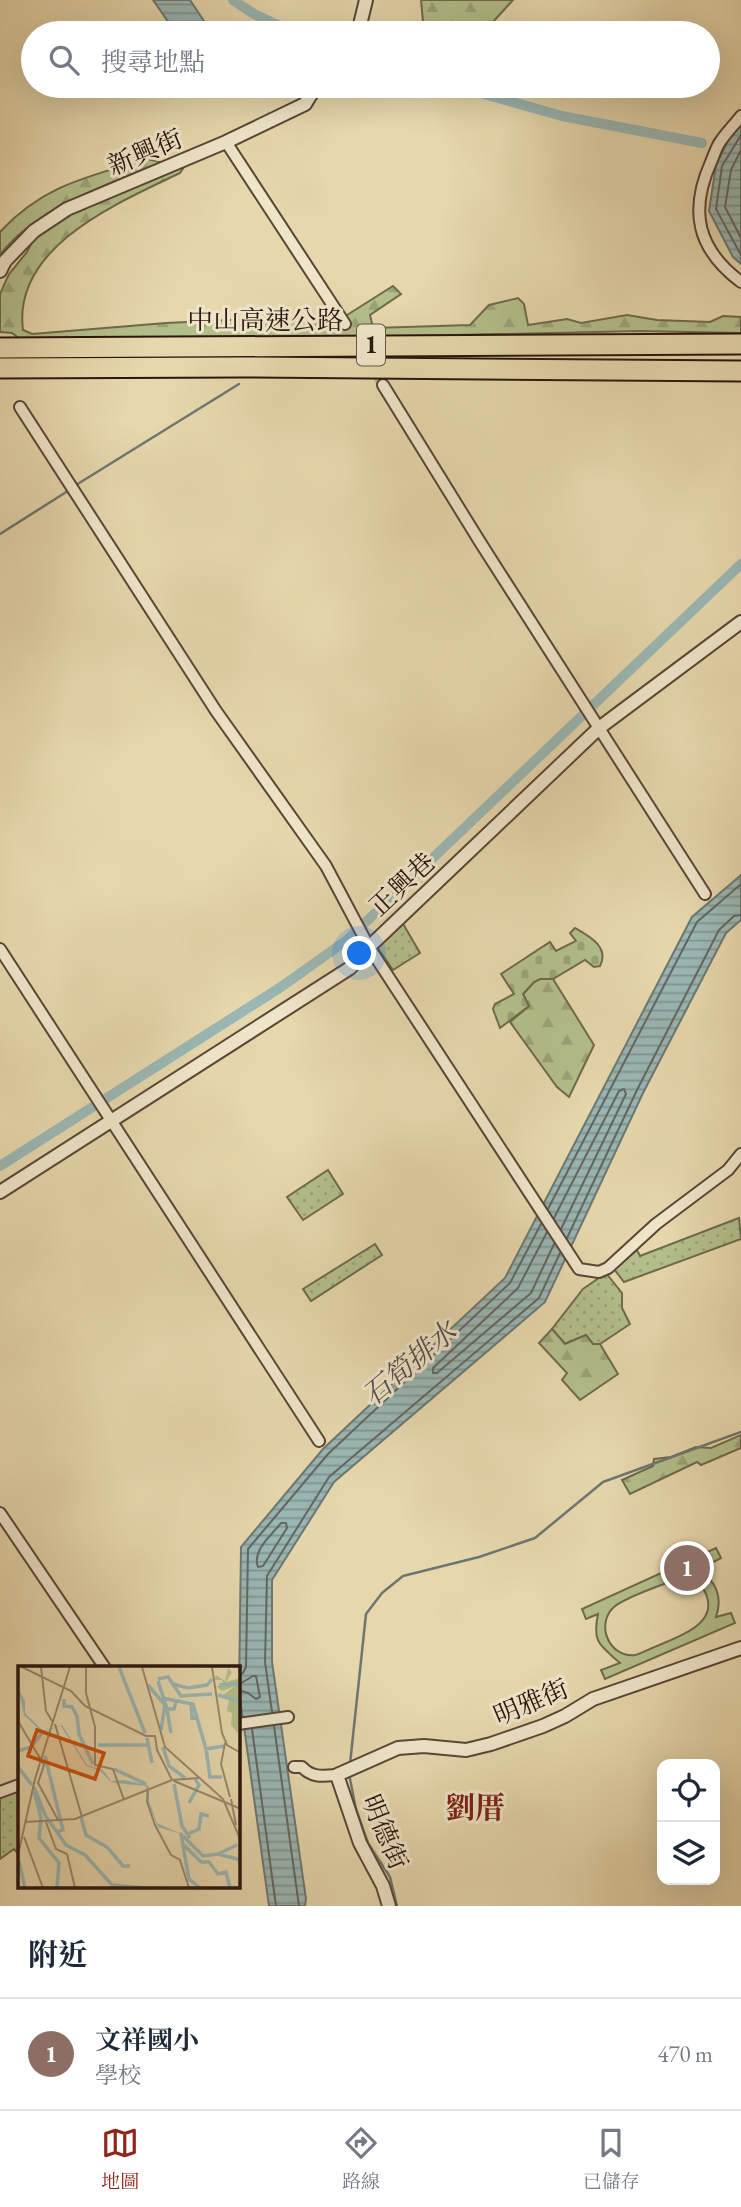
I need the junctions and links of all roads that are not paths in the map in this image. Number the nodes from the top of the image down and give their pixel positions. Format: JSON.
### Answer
{"nodes":[{"id":1,"x":366,"y":0,"type":"edge"},
{"id":2,"x":361,"y":21,"type":"edge"},
{"id":3,"x":309,"y":98,"type":"edge"},
{"id":4,"x":741,"y":116,"type":"edge"},
{"id":5,"x":226,"y":142,"type":"junction"},
{"id":6,"x":0,"y":271,"type":"edge"},
{"id":7,"x":741,"y":282,"type":"edge"},
{"id":8,"x":345,"y":324,"type":"tunnel mouth"},
{"id":9,"x":741,"y":344,"type":"edge"},
{"id":10,"x":0,"y":348,"type":"edge"},
{"id":11,"x":0,"y":368,"type":"edge"},
{"id":12,"x":741,"y":371,"type":"edge"},
{"id":13,"x":383,"y":385,"type":"tunnel mouth"},
{"id":14,"x":20,"y":407,"type":"dead end"},
{"id":15,"x":741,"y":622,"type":"edge"},
{"id":16,"x":599,"y":728,"type":"junction"},
{"id":17,"x":705,"y":894,"type":"dead end"},
{"id":18,"x":369,"y":947,"type":"junction"},
{"id":19,"x":0,"y":949,"type":"edge"},
{"id":20,"x":111,"y":1121,"type":"junction"},
{"id":21,"x":741,"y":1154,"type":"edge"},
{"id":22,"x":0,"y":1192,"type":"edge"},
{"id":23,"x":319,"y":1441,"type":"dead end"},
{"id":24,"x":0,"y":1513,"type":"edge"},
{"id":25,"x":741,"y":1648,"type":"edge"},
{"id":26,"x":103,"y":1666,"type":"edge"},
{"id":27,"x":288,"y":1717,"type":"dead end"},
{"id":28,"x":240,"y":1724,"type":"edge"},
{"id":29,"x":294,"y":1767,"type":"dead end"},
{"id":30,"x":337,"y":1775,"type":"junction"},
{"id":31,"x":18,"y":1785,"type":"edge"},
{"id":32,"x":0,"y":1793,"type":"edge"},
{"id":33,"x":389,"y":1906,"type":"edge"}],
"edges":[{"from":1,"to":2,"type":"street"},
{"from":3,"to":5,"type":"street","name":"新興街"},
{"from":4,"to":7,"type":"street"},
{"from":5,"to":6,"type":"street","name":"新興街"},
{"from":5,"to":8,"type":"street"},
{"from":9,"to":10,"type":"highway","name":"中山高速公路","number":"1"},
{"from":11,"to":12,"type":"highway","name":"中山高速公路","number":"1"},
{"from":13,"to":16,"type":"street"},
{"from":14,"to":18,"type":"street"},
{"from":15,"to":16,"type":"street","name":"正興巷"},
{"from":16,"to":17,"type":"street"},
{"from":16,"to":18,"type":"street","name":"正興巷"},
{"from":18,"to":20,"type":"street","name":"正興巷"},
{"from":18,"to":21,"type":"street"},
{"from":19,"to":20,"type":"street"},
{"from":20,"to":22,"type":"street","name":"正興巷"},
{"from":20,"to":23,"type":"street"},
{"from":24,"to":26,"type":"street"},
{"from":25,"to":30,"type":"street","name":"明雅街"},
{"from":27,"to":28,"type":"street"},
{"from":29,"to":30,"type":"street"},
{"from":30,"to":33,"type":"street","name":"明德街"},
{"from":31,"to":32,"type":"street"}]}
